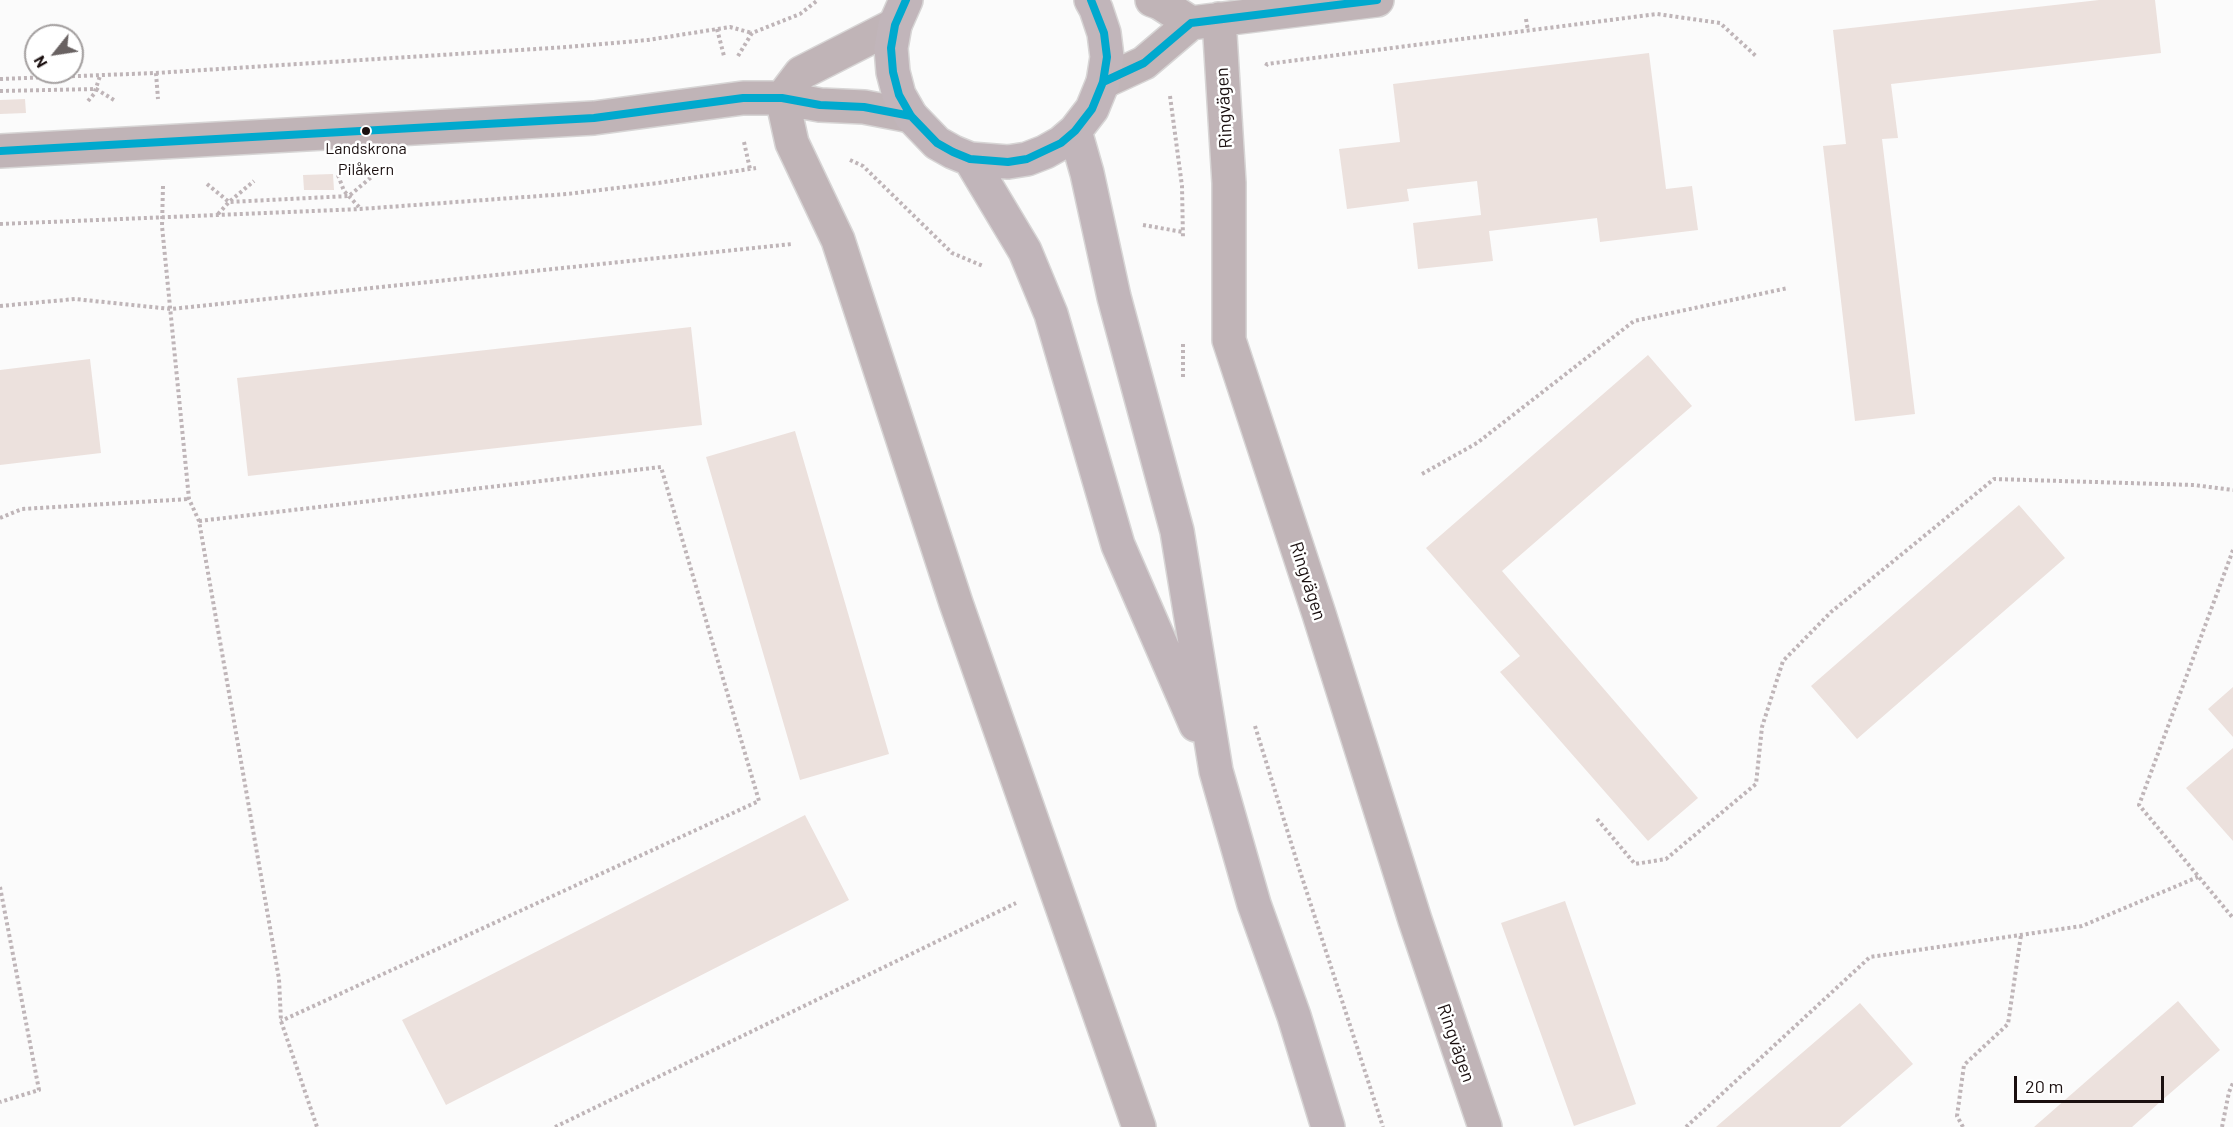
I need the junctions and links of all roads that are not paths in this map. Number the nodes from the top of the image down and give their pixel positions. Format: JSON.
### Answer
{"nodes":[{"id":1,"x":1091,"y":0,"type":"edge"},
{"id":2,"x":1152,"y":0,"type":"edge"},
{"id":3,"x":1377,"y":0,"type":"edge"},
{"id":4,"x":901,"y":12,"type":"edge"},
{"id":5,"x":1199,"y":14,"type":"edge"},
{"id":6,"x":1103,"y":82,"type":"junction"},
{"id":7,"x":782,"y":98,"type":"junction"},
{"id":8,"x":911,"y":116,"type":"junction"},
{"id":9,"x":1075,"y":131,"type":"junction"},
{"id":10,"x":0,"y":151,"type":"edge"},
{"id":11,"x":970,"y":159,"type":"junction"},
{"id":12,"x":1216,"y":771,"type":"junction"},
{"id":13,"x":1139,"y":1127,"type":"edge"},
{"id":14,"x":1328,"y":1127,"type":"edge"},
{"id":15,"x":1485,"y":1127,"type":"edge"}],
"edges":[{"from":1,"to":6,"type":"main road"},
{"from":2,"to":5,"type":"street"},
{"from":3,"to":5,"type":"street"},
{"from":4,"to":7,"type":"street"},
{"from":4,"to":8,"type":"main road"},
{"from":5,"to":6,"type":"street"},
{"from":5,"to":15,"type":"street","name":"Ringvägen"},
{"from":6,"to":9,"type":"main road"},
{"from":7,"to":8,"type":"street"},
{"from":7,"to":10,"type":"street"},
{"from":7,"to":13,"type":"street"},
{"from":8,"to":11,"type":"main road"},
{"from":9,"to":11,"type":"main road"},
{"from":9,"to":12,"type":"main road"},
{"from":11,"to":12,"type":"main road"},
{"from":12,"to":14,"type":"main road"}]}
